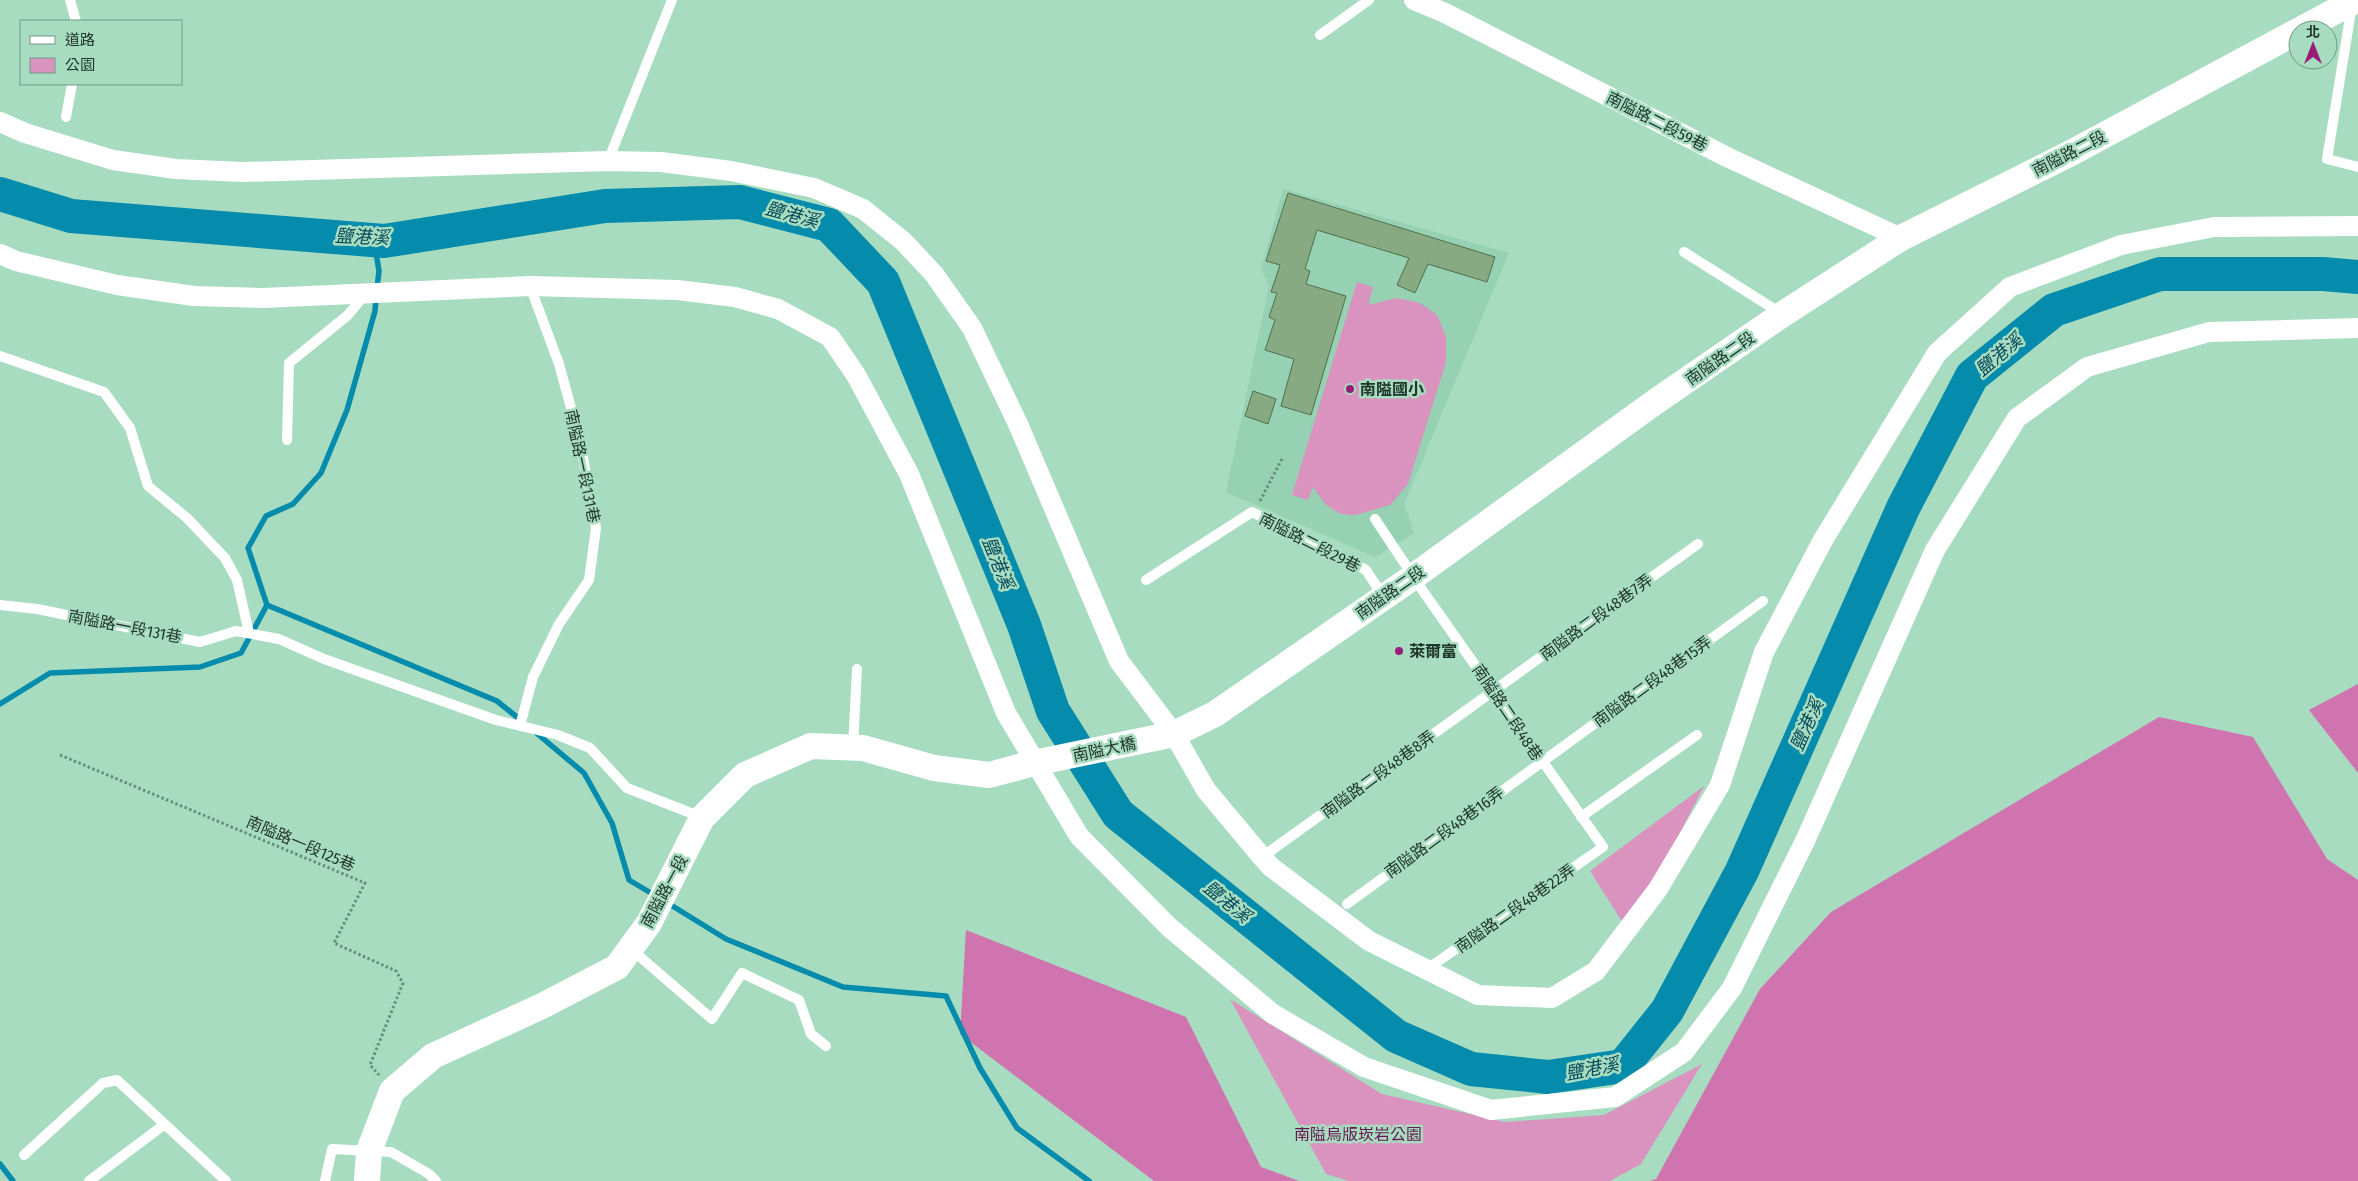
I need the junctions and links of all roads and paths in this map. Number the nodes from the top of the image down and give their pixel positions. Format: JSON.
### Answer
{"nodes":[{"id":1,"x":70,"y":0,"type":"edge"},
{"id":2,"x":672,"y":0,"type":"edge"},
{"id":3,"x":1370,"y":0,"type":"edge"},
{"id":4,"x":1414,"y":0,"type":"edge"},
{"id":5,"x":2354,"y":1,"type":"edge"},
{"id":6,"x":76,"y":20,"type":"edge"},
{"id":7,"x":2318,"y":20,"type":"edge"},
{"id":8,"x":1320,"y":35,"type":"dead end"},
{"id":9,"x":2288,"y":36,"type":"edge"},
{"id":10,"x":72,"y":85,"type":"edge"},
{"id":11,"x":66,"y":117,"type":"dead end"},
{"id":12,"x":0,"y":122,"type":"edge"},
{"id":13,"x":608,"y":160,"type":"junction"},
{"id":14,"x":2358,"y":167,"type":"edge"},
{"id":15,"x":2358,"y":226,"type":"edge"},
{"id":16,"x":1901,"y":238,"type":"junction"},
{"id":17,"x":1684,"y":252,"type":"dead end"},
{"id":18,"x":0,"y":254,"type":"edge"},
{"id":19,"x":530,"y":286,"type":"junction"},
{"id":20,"x":366,"y":293,"type":"junction"},
{"id":21,"x":1783,"y":314,"type":"junction"},
{"id":22,"x":2358,"y":328,"type":"edge"},
{"id":23,"x":0,"y":356,"type":"edge"},
{"id":24,"x":287,"y":440,"type":"dead end"},
{"id":25,"x":1283,"y":457,"type":"dead end"},
{"id":26,"x":1252,"y":512,"type":"junction"},
{"id":27,"x":1375,"y":519,"type":"dead end"},
{"id":28,"x":1698,"y":544,"type":"dead end"},
{"id":29,"x":1413,"y":577,"type":"junction"},
{"id":30,"x":1146,"y":580,"type":"dead end"},
{"id":31,"x":1384,"y":597,"type":"junction"},
{"id":32,"x":1763,"y":601,"type":"dead end"},
{"id":33,"x":0,"y":605,"type":"edge"},
{"id":34,"x":249,"y":633,"type":"junction"},
{"id":35,"x":857,"y":669,"type":"dead end"},
{"id":36,"x":1494,"y":691,"type":"junction"},
{"id":37,"x":520,"y":726,"type":"junction"},
{"id":38,"x":1174,"y":734,"type":"junction"},
{"id":39,"x":1697,"y":735,"type":"dead end"},
{"id":40,"x":853,"y":748,"type":"junction"},
{"id":41,"x":60,"y":755,"type":"dead end"},
{"id":42,"x":1541,"y":761,"type":"junction"},
{"id":43,"x":1034,"y":763,"type":"junction"},
{"id":44,"x":1581,"y":817,"type":"junction"},
{"id":45,"x":702,"y":818,"type":"junction"},
{"id":46,"x":1603,"y":847,"type":"joint"},
{"id":47,"x":1262,"y":857,"type":"junction"},
{"id":48,"x":1347,"y":904,"type":"dead end"},
{"id":49,"x":630,"y":949,"type":"junction"},
{"id":50,"x":1427,"y":969,"type":"junction"},
{"id":51,"x":826,"y":1046,"type":"dead end"},
{"id":52,"x":392,"y":1091,"type":"junction"},
{"id":53,"x":165,"y":1124,"type":"junction"},
{"id":54,"x":369,"y":1151,"type":"junction"},
{"id":55,"x":24,"y":1155,"type":"dead end"},
{"id":56,"x":89,"y":1181,"type":"edge"},
{"id":57,"x":226,"y":1181,"type":"edge"},
{"id":58,"x":325,"y":1181,"type":"edge"},
{"id":59,"x":367,"y":1181,"type":"edge"},
{"id":60,"x":436,"y":1181,"type":"edge"}],
"edges":[{"from":1,"to":6,"type":"lane"},
{"from":2,"to":13,"type":"lane"},
{"from":3,"to":8,"type":"lane"},
{"from":4,"to":16,"type":"street","name":"南隘路二段59巷"},
{"from":5,"to":7,"type":"street","name":"南隘路二段"},
{"from":5,"to":14,"type":"lane"},
{"from":9,"to":16,"type":"street","name":"南隘路二段"},
{"from":10,"to":11,"type":"lane"},
{"from":12,"to":13,"type":"street"},
{"from":13,"to":38,"type":"street"},
{"from":15,"to":50,"type":"street"},
{"from":16,"to":21,"type":"street","name":"南隘路二段"},
{"from":17,"to":21,"type":"lane"},
{"from":18,"to":20,"type":"street"},
{"from":19,"to":20,"type":"street"},
{"from":19,"to":37,"type":"lane","name":"南隘路一段131巷"},
{"from":19,"to":43,"type":"street"},
{"from":20,"to":24,"type":"lane"},
{"from":21,"to":29,"type":"street","name":"南隘路二段"},
{"from":22,"to":43,"type":"street"},
{"from":23,"to":34,"type":"lane"},
{"from":25,"to":26,"type":"path"},
{"from":26,"to":30,"type":"lane"},
{"from":26,"to":31,"type":"lane","name":"南隘路二段29巷"},
{"from":27,"to":29,"type":"lane","name":"南隘路二段48巷"},
{"from":28,"to":36,"type":"lane","name":"南隘路二段48巷7弄"},
{"from":29,"to":31,"type":"street","name":"南隘路二段"},
{"from":29,"to":36,"type":"lane","name":"南隘路二段48巷"},
{"from":31,"to":38,"type":"street","name":"南隘路二段"},
{"from":32,"to":42,"type":"lane","name":"南隘路二段48巷15弄"},
{"from":33,"to":34,"type":"lane","name":"南隘路一段131巷"},
{"from":34,"to":37,"type":"lane","name":"南隘路一段131巷"},
{"from":35,"to":40,"type":"lane"},
{"from":36,"to":42,"type":"lane","name":"南隘路二段48巷"},
{"from":36,"to":47,"type":"lane","name":"南隘路二段48巷8弄"},
{"from":37,"to":45,"type":"lane","name":"南隘路一段131巷"},
{"from":38,"to":43,"type":"street","name":"南隘大橋"},
{"from":38,"to":47,"type":"street"},
{"from":39,"to":44,"type":"lane"},
{"from":40,"to":43,"type":"street","name":"南隘路一段"},
{"from":40,"to":45,"type":"street","name":"南隘路一段"},
{"from":41,"to":52,"type":"path","name":"南隘路一段125巷"},
{"from":42,"to":44,"type":"lane","name":"南隘路二段48巷"},
{"from":42,"to":48,"type":"lane","name":"南隘路二段48巷16弄"},
{"from":44,"to":46,"type":"lane","name":"南隘路二段48巷"},
{"from":45,"to":49,"type":"street","name":"南隘路一段"},
{"from":46,"to":50,"type":"lane","name":"南隘路二段48巷22弄"},
{"from":47,"to":50,"type":"street"},
{"from":49,"to":51,"type":"lane"},
{"from":49,"to":52,"type":"street","name":"南隘路一段"},
{"from":52,"to":54,"type":"street","name":"南隘路一段"},
{"from":53,"to":55,"type":"lane"},
{"from":53,"to":56,"type":"lane"},
{"from":53,"to":57,"type":"lane"},
{"from":54,"to":58,"type":"lane"},
{"from":54,"to":59,"type":"street","name":"南隘路一段"},
{"from":54,"to":60,"type":"lane"}]}
